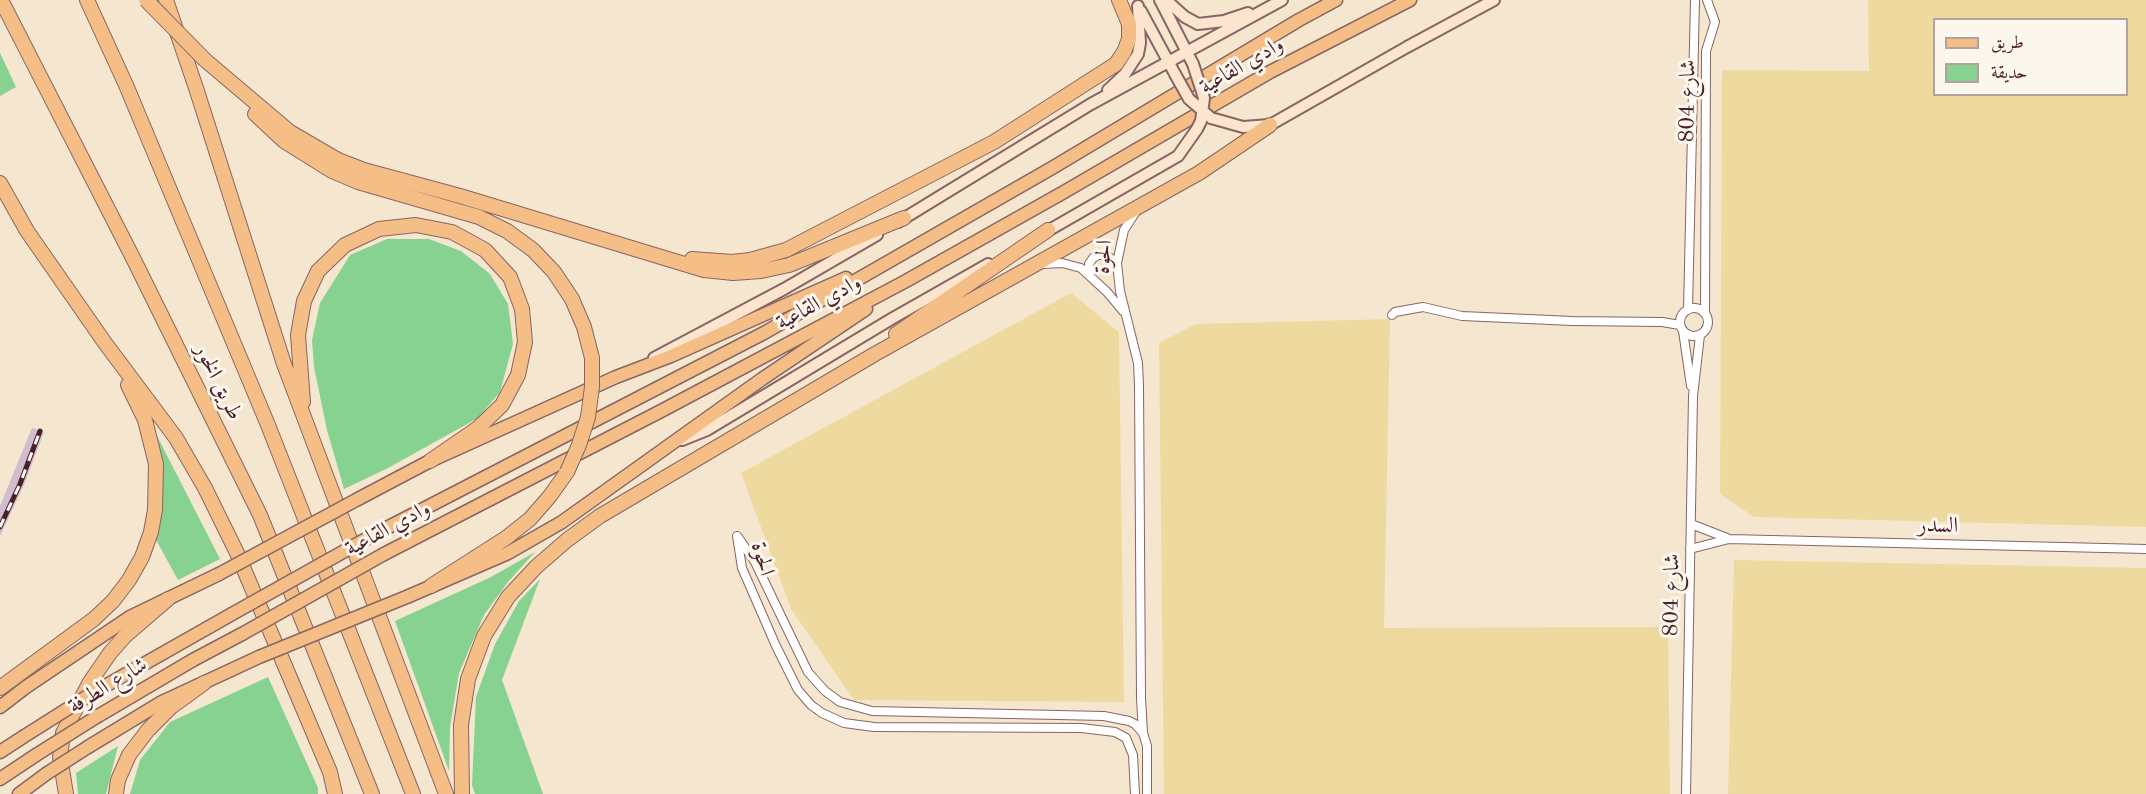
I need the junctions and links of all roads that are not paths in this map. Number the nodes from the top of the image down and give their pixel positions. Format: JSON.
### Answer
{"nodes":[{"id":1,"x":1,"y":0,"type":"edge"},
{"id":2,"x":87,"y":0,"type":"edge"},
{"id":3,"x":146,"y":0,"type":"edge"},
{"id":4,"x":166,"y":0,"type":"edge"},
{"id":5,"x":1119,"y":0,"type":"edge"},
{"id":6,"x":1160,"y":0,"type":"edge"},
{"id":7,"x":1166,"y":0,"type":"edge"},
{"id":8,"x":1282,"y":0,"type":"edge"},
{"id":9,"x":1336,"y":0,"type":"edge"},
{"id":10,"x":1410,"y":0,"type":"edge"},
{"id":11,"x":1494,"y":0,"type":"edge"},
{"id":12,"x":1695,"y":0,"type":"edge"},
{"id":13,"x":1707,"y":0,"type":"edge"},
{"id":14,"x":1137,"y":3,"type":"edge"},
{"id":15,"x":1271,"y":6,"type":"junction"},
{"id":16,"x":1187,"y":51,"type":"junction"},
{"id":17,"x":1168,"y":62,"type":"junction"},
{"id":18,"x":230,"y":82,"type":"junction"},
{"id":19,"x":1091,"y":104,"type":"junction"},
{"id":20,"x":1207,"y":115,"type":"junction"},
{"id":21,"x":1270,"y":125,"type":"junction"},
{"id":22,"x":0,"y":183,"type":"edge"},
{"id":23,"x":1140,"y":206,"type":"junction"},
{"id":24,"x":904,"y":218,"type":"junction"},
{"id":25,"x":1048,"y":230,"type":"junction"},
{"id":26,"x":622,"y":246,"type":"junction"},
{"id":27,"x":891,"y":259,"type":"junction"},
{"id":28,"x":1117,"y":263,"type":"junction"},
{"id":29,"x":1038,"y":264,"type":"junction"},
{"id":30,"x":1090,"y":276,"type":"junction"},
{"id":31,"x":906,"y":281,"type":"junction"},
{"id":32,"x":1685,"y":312,"type":"junction"},
{"id":33,"x":1704,"y":313,"type":"junction"},
{"id":34,"x":1126,"y":314,"type":"junction"},
{"id":35,"x":1392,"y":315,"type":"dead end"},
{"id":36,"x":1662,"y":322,"type":"junction"},
{"id":37,"x":1681,"y":328,"type":"junction"},
{"id":38,"x":1700,"y":335,"type":"junction"},
{"id":39,"x":105,"y":343,"type":"junction"},
{"id":40,"x":875,"y":354,"type":"junction"},
{"id":41,"x":616,"y":377,"type":"junction"},
{"id":42,"x":1693,"y":396,"type":"junction"},
{"id":43,"x":305,"y":422,"type":"junction"},
{"id":44,"x":674,"y":444,"type":"junction"},
{"id":45,"x":430,"y":461,"type":"junction"},
{"id":46,"x":1691,"y":524,"type":"junction"},
{"id":47,"x":1729,"y":539,"type":"junction"},
{"id":48,"x":1690,"y":549,"type":"junction"},
{"id":49,"x":2146,"y":549,"type":"edge"},
{"id":50,"x":755,"y":562,"type":"junction"},
{"id":51,"x":742,"y":568,"type":"junction"},
{"id":52,"x":431,"y":586,"type":"junction"},
{"id":53,"x":168,"y":599,"type":"junction"},
{"id":54,"x":232,"y":614,"type":"joint"},
{"id":55,"x":242,"y":634,"type":"joint"},
{"id":56,"x":204,"y":683,"type":"junction"},
{"id":57,"x":0,"y":688,"type":"edge"},
{"id":58,"x":0,"y":707,"type":"edge"},
{"id":59,"x":1143,"y":733,"type":"junction"},
{"id":60,"x":1131,"y":746,"type":"junction"},
{"id":61,"x":0,"y":752,"type":"edge"},
{"id":62,"x":0,"y":779,"type":"edge"},
{"id":63,"x":19,"y":794,"type":"edge"},
{"id":64,"x":66,"y":794,"type":"edge"},
{"id":65,"x":116,"y":794,"type":"edge"},
{"id":66,"x":335,"y":794,"type":"edge"},
{"id":67,"x":372,"y":794,"type":"edge"},
{"id":68,"x":413,"y":794,"type":"edge"},
{"id":69,"x":446,"y":794,"type":"edge"},
{"id":70,"x":462,"y":794,"type":"edge"},
{"id":71,"x":1135,"y":794,"type":"edge"},
{"id":72,"x":1147,"y":794,"type":"edge"},
{"id":73,"x":1686,"y":794,"type":"edge"}],
"edges":[{"from":1,"to":67,"type":"highway","name":"طريق الخور"},
{"from":2,"to":68,"type":"highway","name":"طريق الخور"},
{"from":3,"to":18,"type":"highway","bridge":true},
{"from":4,"to":43,"type":"highway"},
{"from":5,"to":26,"type":"highway"},
{"from":6,"to":16,"type":"street"},
{"from":7,"to":15,"type":"street"},
{"from":8,"to":15,"type":"street","name":"وادي القاعية"},
{"from":9,"to":27,"type":"main road","name":"وادي القاعية"},
{"from":10,"to":31,"type":"main road","name":"وادي القاعية"},
{"from":11,"to":21,"type":"street"},
{"from":12,"to":32,"type":"street","name":"شارع 804"},
{"from":13,"to":33,"type":"street","name":"شارع 804"},
{"from":14,"to":17,"type":"street"},
{"from":14,"to":19,"type":"street"},
{"from":15,"to":16,"type":"street","name":"وادي القاعية"},
{"from":16,"to":17,"type":"street","name":"وادي القاعية"},
{"from":16,"to":20,"type":"street","bridge":true},
{"from":17,"to":19,"type":"street","name":"وادي القاعية"},
{"from":17,"to":20,"type":"street","bridge":true},
{"from":18,"to":26,"type":"highway"},
{"from":18,"to":52,"type":"highway","bridge":true},
{"from":19,"to":24,"type":"street","name":"وادي القاعية"},
{"from":20,"to":21,"type":"street"},
{"from":20,"to":25,"type":"street","name":"وادي القاعية","bridge":true},
{"from":21,"to":23,"type":"highway"},
{"from":22,"to":39,"type":"highway"},
{"from":23,"to":28,"type":"street","name":"الحوة"},
{"from":23,"to":29,"type":"highway"},
{"from":24,"to":26,"type":"highway"},
{"from":24,"to":41,"type":"street","name":"وادي القاعية"},
{"from":25,"to":40,"type":"highway"},
{"from":25,"to":44,"type":"street","name":"وادي القاعية"},
{"from":27,"to":41,"type":"main road"},
{"from":27,"to":54,"type":"main road","name":"وادي القاعية","bridge":true},
{"from":28,"to":30,"type":"street"},
{"from":28,"to":34,"type":"street","name":"الحوة"},
{"from":29,"to":30,"type":"street","name":"الحوة"},
{"from":29,"to":40,"type":"highway"},
{"from":30,"to":34,"type":"street","name":"الحوة"},
{"from":31,"to":44,"type":"main road"},
{"from":31,"to":55,"type":"main road","name":"وادي القاعية","bridge":true},
{"from":32,"to":33,"type":"street"},
{"from":32,"to":36,"type":"street"},
{"from":32,"to":37,"type":"street"},
{"from":33,"to":38,"type":"street"},
{"from":34,"to":59,"type":"street","name":"الحوة"},
{"from":35,"to":36,"type":"street"},
{"from":36,"to":37,"type":"street"},
{"from":37,"to":38,"type":"street"},
{"from":37,"to":42,"type":"street","name":"شارع 804"},
{"from":38,"to":42,"type":"street","name":"شارع 804"},
{"from":39,"to":57,"type":"highway"},
{"from":39,"to":66,"type":"highway"},
{"from":40,"to":70,"type":"highway"},
{"from":41,"to":45,"type":"main road"},
{"from":42,"to":46,"type":"street","name":"شارع 804"},
{"from":43,"to":45,"type":"highway"},
{"from":43,"to":69,"type":"highway"},
{"from":44,"to":52,"type":"main road"},
{"from":45,"to":53,"type":"main road","bridge":true},
{"from":46,"to":47,"type":"street"},
{"from":46,"to":48,"type":"street","name":"شارع 804"},
{"from":47,"to":48,"type":"street"},
{"from":47,"to":49,"type":"street","name":"السدر"},
{"from":48,"to":73,"type":"street","name":"شارع 804"},
{"from":50,"to":51,"type":"street"},
{"from":50,"to":51,"type":"street","name":"الحوة"},
{"from":50,"to":59,"type":"street","name":"الحوة"},
{"from":51,"to":60,"type":"street","name":"الحوة"},
{"from":52,"to":56,"type":"main road","bridge":true},
{"from":53,"to":58,"type":"main road"},
{"from":53,"to":64,"type":"highway"},
{"from":54,"to":61,"type":"main road","name":"شارع الطرفة","bridge":true},
{"from":55,"to":62,"type":"main road","name":"شارع الطرفة","bridge":true},
{"from":56,"to":63,"type":"main road","bridge":true},
{"from":56,"to":65,"type":"highway"},
{"from":59,"to":60,"type":"street"},
{"from":59,"to":72,"type":"street","name":"الحوة"},
{"from":60,"to":71,"type":"street"}]}
